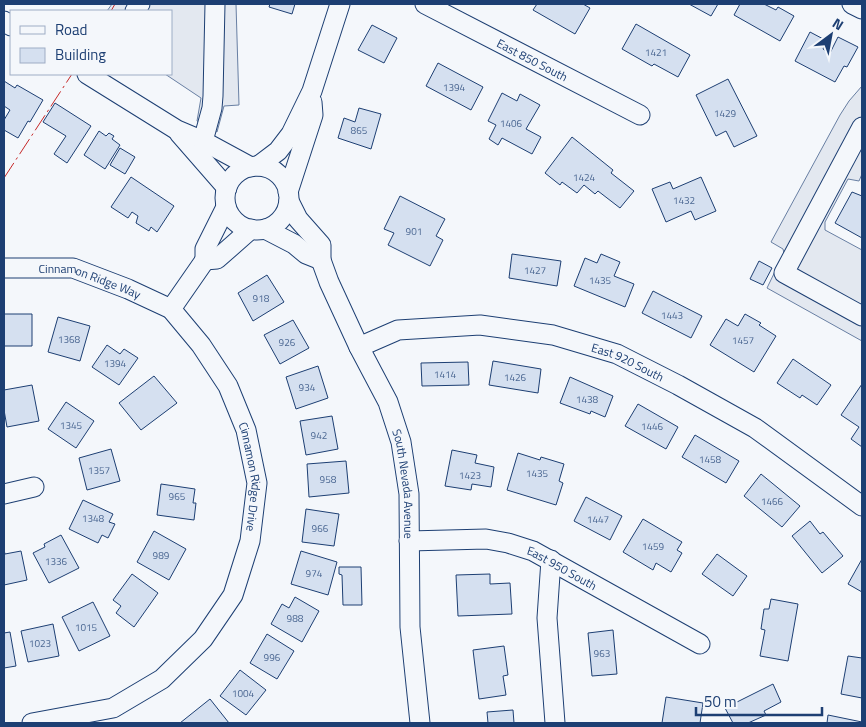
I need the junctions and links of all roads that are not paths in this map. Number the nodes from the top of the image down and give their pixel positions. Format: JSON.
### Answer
{"nodes":[{"id":1,"x":215,"y":4,"type":"edge"},
{"id":2,"x":340,"y":4,"type":"edge"},
{"id":3,"x":426,"y":4,"type":"edge"},
{"id":4,"x":852,"y":4,"type":"edge"},
{"id":5,"x":862,"y":9,"type":"edge"},
{"id":6,"x":93,"y":75,"type":"edge"},
{"id":7,"x":312,"y":91,"type":"junction"},
{"id":8,"x":640,"y":115,"type":"dead end"},
{"id":9,"x":862,"y":127,"type":"edge"},
{"id":10,"x":177,"y":130,"type":"junction"},
{"id":11,"x":203,"y":141,"type":"junction"},
{"id":12,"x":255,"y":166,"type":"junction"},
{"id":13,"x":226,"y":188,"type":"junction"},
{"id":14,"x":289,"y":197,"type":"junction"},
{"id":15,"x":226,"y":207,"type":"junction"},
{"id":16,"x":258,"y":229,"type":"junction"},
{"id":17,"x":205,"y":260,"type":"junction"},
{"id":18,"x":321,"y":260,"type":"junction"},
{"id":19,"x":4,"y":268,"type":"edge"},
{"id":20,"x":171,"y":309,"type":"junction"},
{"id":21,"x":862,"y":316,"type":"edge"},
{"id":22,"x":359,"y":347,"type":"junction"},
{"id":23,"x":34,"y":487,"type":"dead end"},
{"id":24,"x":4,"y":494,"type":"edge"},
{"id":25,"x":862,"y":506,"type":"edge"},
{"id":26,"x":409,"y":541,"type":"junction"},
{"id":27,"x":551,"y":560,"type":"junction"},
{"id":28,"x":700,"y":644,"type":"dead end"},
{"id":29,"x":44,"y":722,"type":"edge"},
{"id":30,"x":420,"y":723,"type":"edge"},
{"id":31,"x":555,"y":723,"type":"edge"}],
"edges":[{"from":1,"to":11,"type":"street"},
{"from":2,"to":7,"type":"street"},
{"from":3,"to":8,"type":"street","name":"East 850 South"},
{"from":4,"to":5,"type":"street"},
{"from":6,"to":10,"type":"street"},
{"from":7,"to":12,"type":"street"},
{"from":7,"to":14,"type":"street"},
{"from":9,"to":21,"type":"street"},
{"from":10,"to":11,"type":"street"},
{"from":10,"to":13,"type":"street"},
{"from":11,"to":12,"type":"street"},
{"from":12,"to":13,"type":"street"},
{"from":12,"to":14,"type":"street"},
{"from":13,"to":15,"type":"street"},
{"from":14,"to":16,"type":"street"},
{"from":14,"to":18,"type":"street","name":"South Nevada Avenue"},
{"from":15,"to":16,"type":"street"},
{"from":15,"to":17,"type":"street"},
{"from":16,"to":17,"type":"street"},
{"from":16,"to":18,"type":"street"},
{"from":17,"to":20,"type":"street"},
{"from":18,"to":22,"type":"street","name":"South Nevada Avenue"},
{"from":19,"to":20,"type":"street","name":"Cinnamon Ridge Way"},
{"from":20,"to":29,"type":"street","name":"Cinnamon Ridge Drive"},
{"from":22,"to":25,"type":"street","name":"East 920 South"},
{"from":22,"to":26,"type":"street","name":"South Nevada Avenue"},
{"from":23,"to":24,"type":"street"},
{"from":26,"to":27,"type":"street","name":"East 950 South"},
{"from":26,"to":30,"type":"street","name":"South Nevada Avenue"},
{"from":27,"to":28,"type":"street","name":"East 950 South"},
{"from":27,"to":31,"type":"street"}]}
